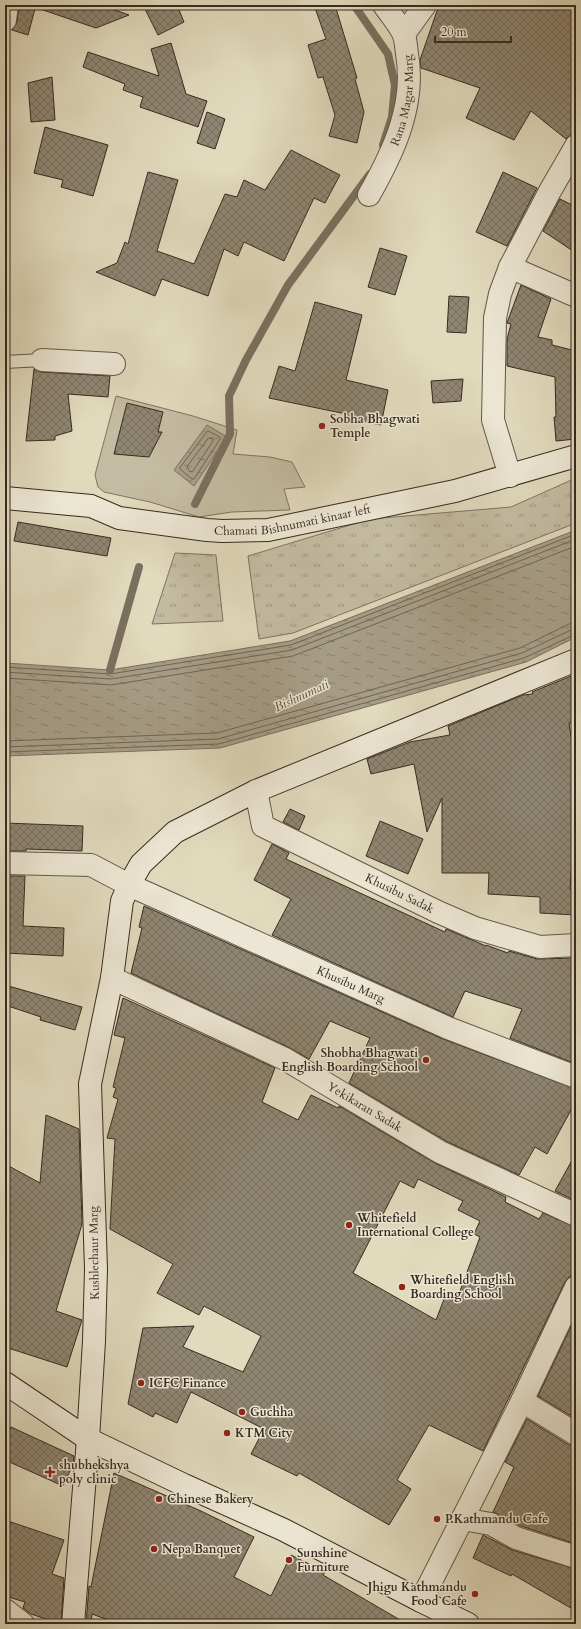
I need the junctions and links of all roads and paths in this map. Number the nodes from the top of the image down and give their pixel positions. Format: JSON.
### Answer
{"nodes":[{"id":1,"x":7,"y":5,"type":"edge"},
{"id":2,"x":384,"y":5,"type":"edge"},
{"id":3,"x":425,"y":5,"type":"edge"},
{"id":4,"x":5,"y":20,"type":"edge"},
{"id":5,"x":404,"y":34,"type":"junction"},
{"id":6,"x":572,"y":161,"type":"edge"},
{"id":7,"x":369,"y":196,"type":"dead end"},
{"id":8,"x":510,"y":267,"type":"junction"},
{"id":9,"x":576,"y":296,"type":"edge"},
{"id":10,"x":42,"y":360,"type":"joint"},
{"id":11,"x":5,"y":362,"type":"edge"},
{"id":12,"x":114,"y":364,"type":"dead end"},
{"id":13,"x":576,"y":456,"type":"edge"},
{"id":14,"x":510,"y":476,"type":"junction"},
{"id":15,"x":5,"y":498,"type":"edge"},
{"id":16,"x":576,"y":660,"type":"edge"},
{"id":17,"x":256,"y":791,"type":"junction"},
{"id":18,"x":5,"y":863,"type":"edge"},
{"id":19,"x":129,"y":885,"type":"junction"},
{"id":20,"x":576,"y":945,"type":"edge"},
{"id":21,"x":112,"y":978,"type":"junction"},
{"id":22,"x":576,"y":1078,"type":"edge"},
{"id":23,"x":576,"y":1215,"type":"edge"},
{"id":24,"x":576,"y":1286,"type":"edge"},
{"id":25,"x":5,"y":1383,"type":"edge"},
{"id":26,"x":522,"y":1401,"type":"junction"},
{"id":27,"x":576,"y":1434,"type":"edge"},
{"id":28,"x":88,"y":1439,"type":"junction"},
{"id":29,"x":462,"y":1519,"type":"junction"},
{"id":30,"x":576,"y":1557,"type":"edge"},
{"id":31,"x":421,"y":1601,"type":"junction"},
{"id":32,"x":5,"y":1610,"type":"edge"},
{"id":33,"x":23,"y":1624,"type":"edge"},
{"id":34,"x":73,"y":1624,"type":"edge"},
{"id":35,"x":468,"y":1624,"type":"edge"}],
"edges":[{"from":1,"to":4,"type":"street"},
{"from":2,"to":5,"type":"street","name":"Rana Magar Marg"},
{"from":3,"to":5,"type":"street"},
{"from":5,"to":7,"type":"street","name":"Rana Magar Marg"},
{"from":6,"to":8,"type":"street"},
{"from":8,"to":9,"type":"street"},
{"from":8,"to":14,"type":"street"},
{"from":10,"to":11,"type":"lane"},
{"from":10,"to":12,"type":"street"},
{"from":13,"to":14,"type":"street","name":"Chamati Bishnumati kinaar left"},
{"from":14,"to":15,"type":"street","name":"Chamati Bishnumati kinaar left"},
{"from":16,"to":17,"type":"street","name":"Kushlechaur Marg"},
{"from":17,"to":19,"type":"street","name":"Kushlechaur Marg"},
{"from":17,"to":20,"type":"street","name":"Khusibu Sadak"},
{"from":18,"to":19,"type":"street","name":"Khusibu Marg"},
{"from":19,"to":21,"type":"street","name":"Kushlechaur Marg"},
{"from":19,"to":22,"type":"street","name":"Khusibu Marg"},
{"from":21,"to":23,"type":"street","name":"Yekikaran Sadak"},
{"from":21,"to":28,"type":"street","name":"Kushlechaur Marg"},
{"from":24,"to":26,"type":"street"},
{"from":25,"to":28,"type":"street"},
{"from":26,"to":27,"type":"street"},
{"from":26,"to":29,"type":"street"},
{"from":28,"to":31,"type":"street"},
{"from":28,"to":34,"type":"street","name":"Kushlechaur Marg"},
{"from":29,"to":30,"type":"street"},
{"from":29,"to":31,"type":"street"},
{"from":31,"to":35,"type":"street"},
{"from":32,"to":33,"type":"street"}]}
